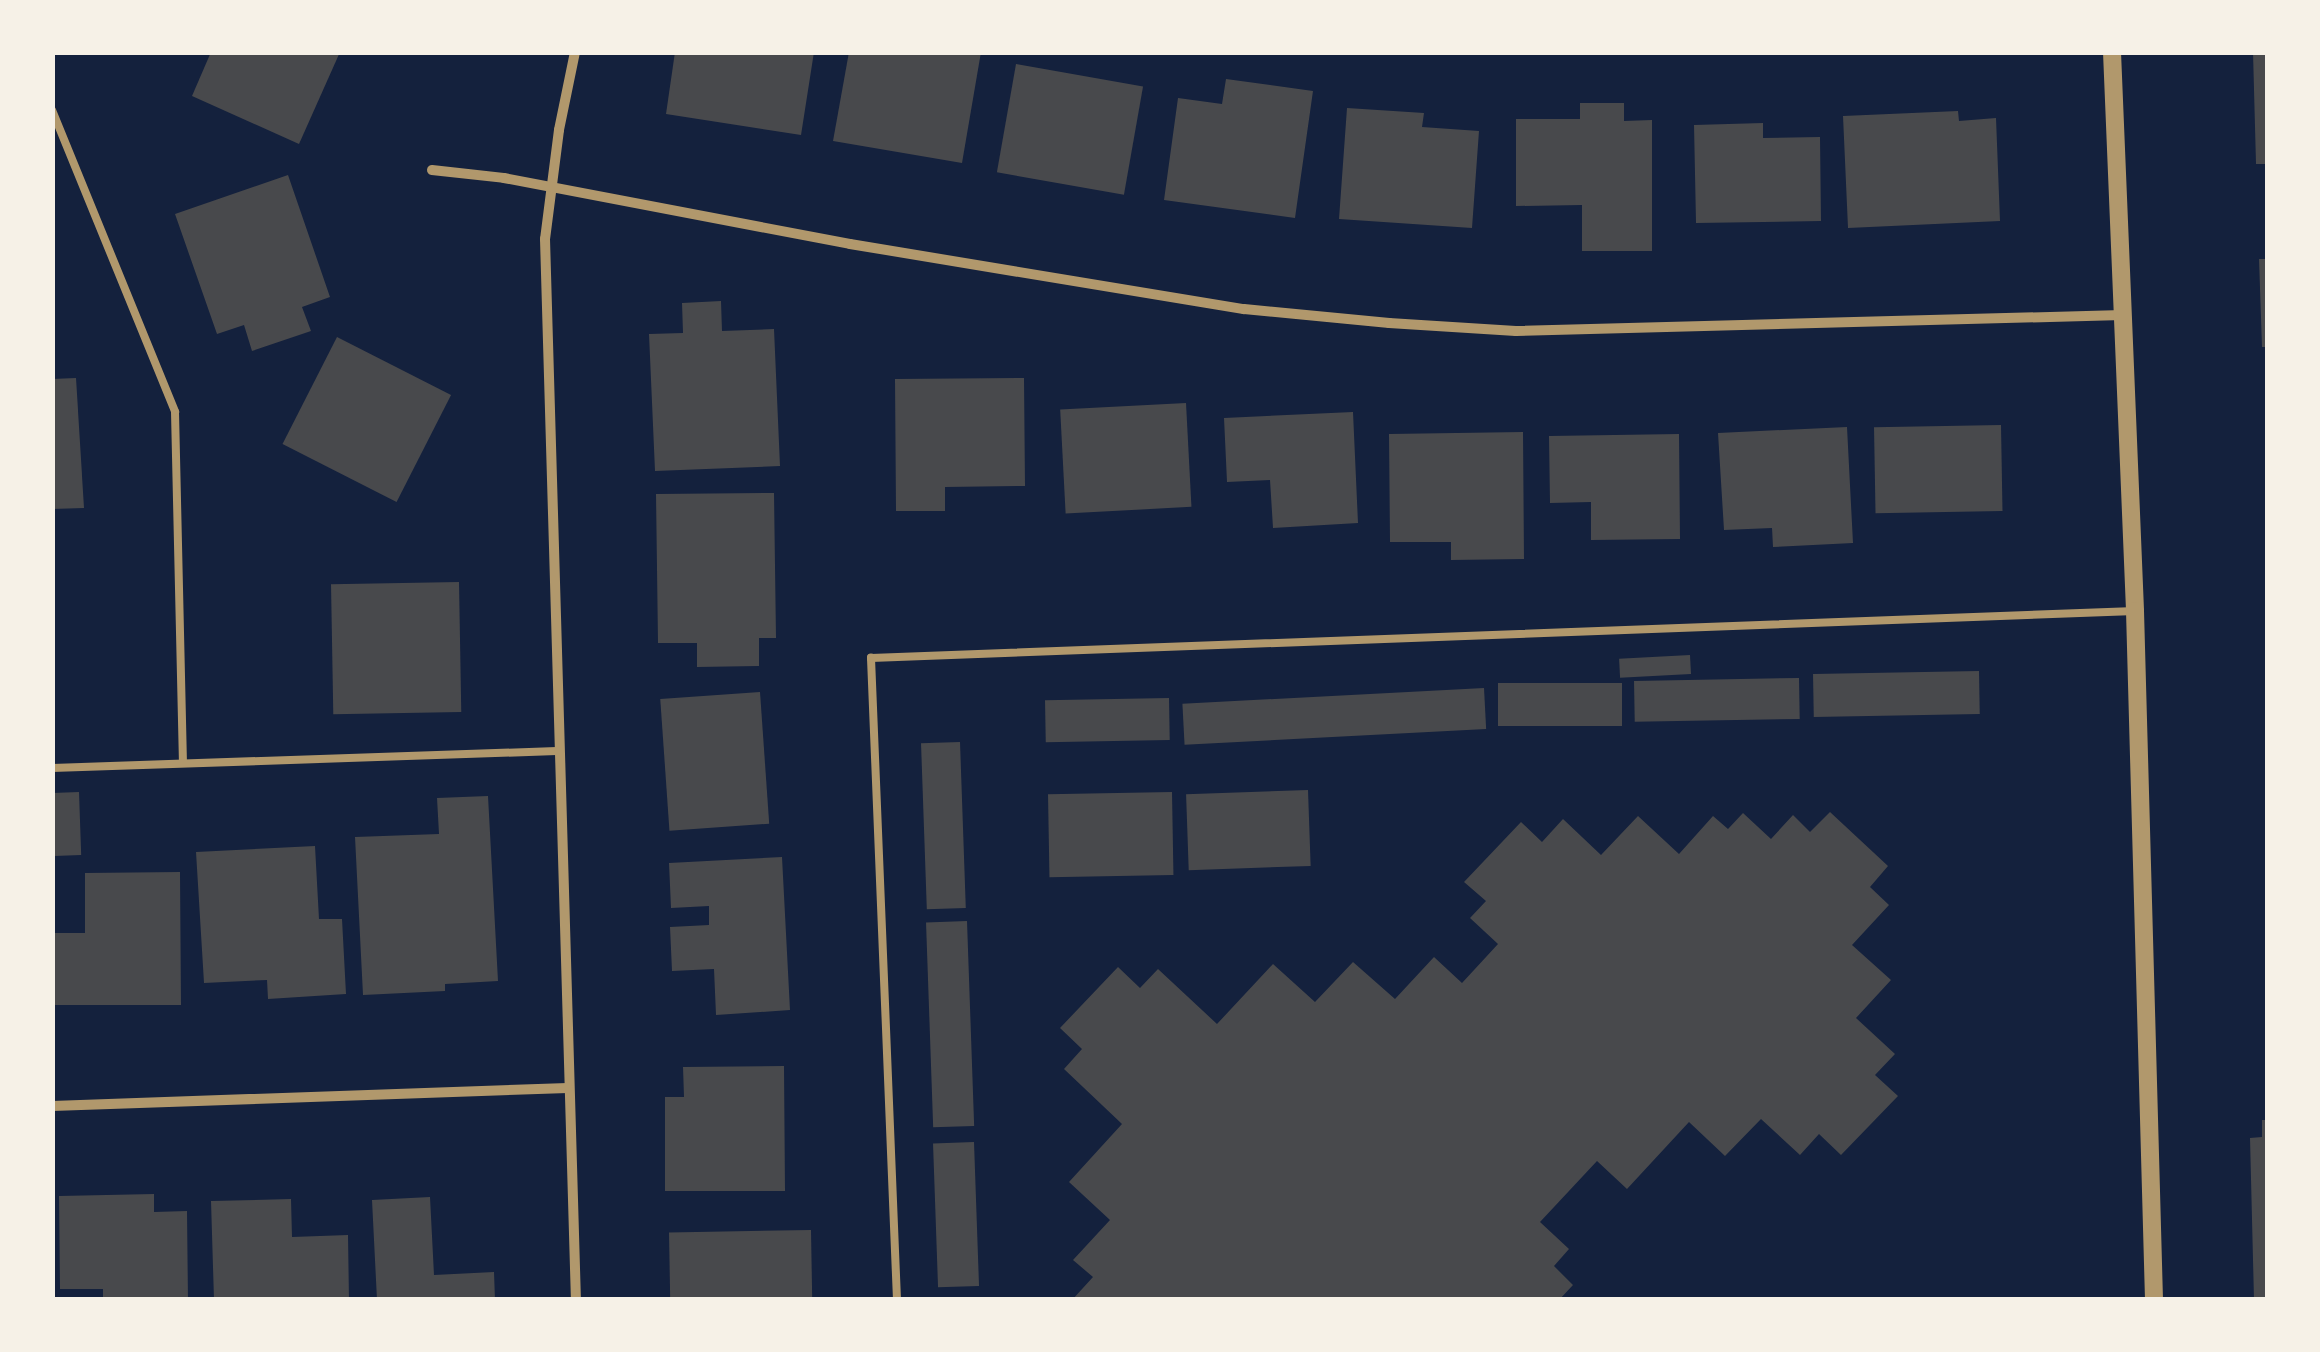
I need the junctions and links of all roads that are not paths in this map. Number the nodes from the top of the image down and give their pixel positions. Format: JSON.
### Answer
{"nodes":[{"id":1,"x":576,"y":52,"type":"edge"},
{"id":2,"x":2112,"y":52,"type":"edge"},
{"id":3,"x":52,"y":110,"type":"edge"},
{"id":4,"x":432,"y":170,"type":"dead end"},
{"id":5,"x":552,"y":187,"type":"junction"},
{"id":6,"x":2122,"y":315,"type":"junction"},
{"id":7,"x":2135,"y":611,"type":"junction"},
{"id":8,"x":556,"y":751,"type":"junction"},
{"id":9,"x":183,"y":763,"type":"junction"},
{"id":10,"x":52,"y":768,"type":"edge"},
{"id":11,"x":568,"y":1088,"type":"junction"},
{"id":12,"x":52,"y":1106,"type":"edge"},
{"id":13,"x":576,"y":1300,"type":"edge"},
{"id":14,"x":897,"y":1300,"type":"edge"},
{"id":15,"x":2154,"y":1300,"type":"edge"}],
"edges":[{"from":1,"to":5,"type":"street"},
{"from":2,"to":6,"type":"street"},
{"from":3,"to":9,"type":"lane"},
{"from":4,"to":5,"type":"street"},
{"from":5,"to":6,"type":"street"},
{"from":5,"to":8,"type":"street"},
{"from":6,"to":7,"type":"street"},
{"from":7,"to":14,"type":"lane"},
{"from":7,"to":15,"type":"street"},
{"from":8,"to":9,"type":"lane"},
{"from":8,"to":11,"type":"street"},
{"from":9,"to":10,"type":"lane"},
{"from":11,"to":12,"type":"street"},
{"from":11,"to":13,"type":"street"}]}
